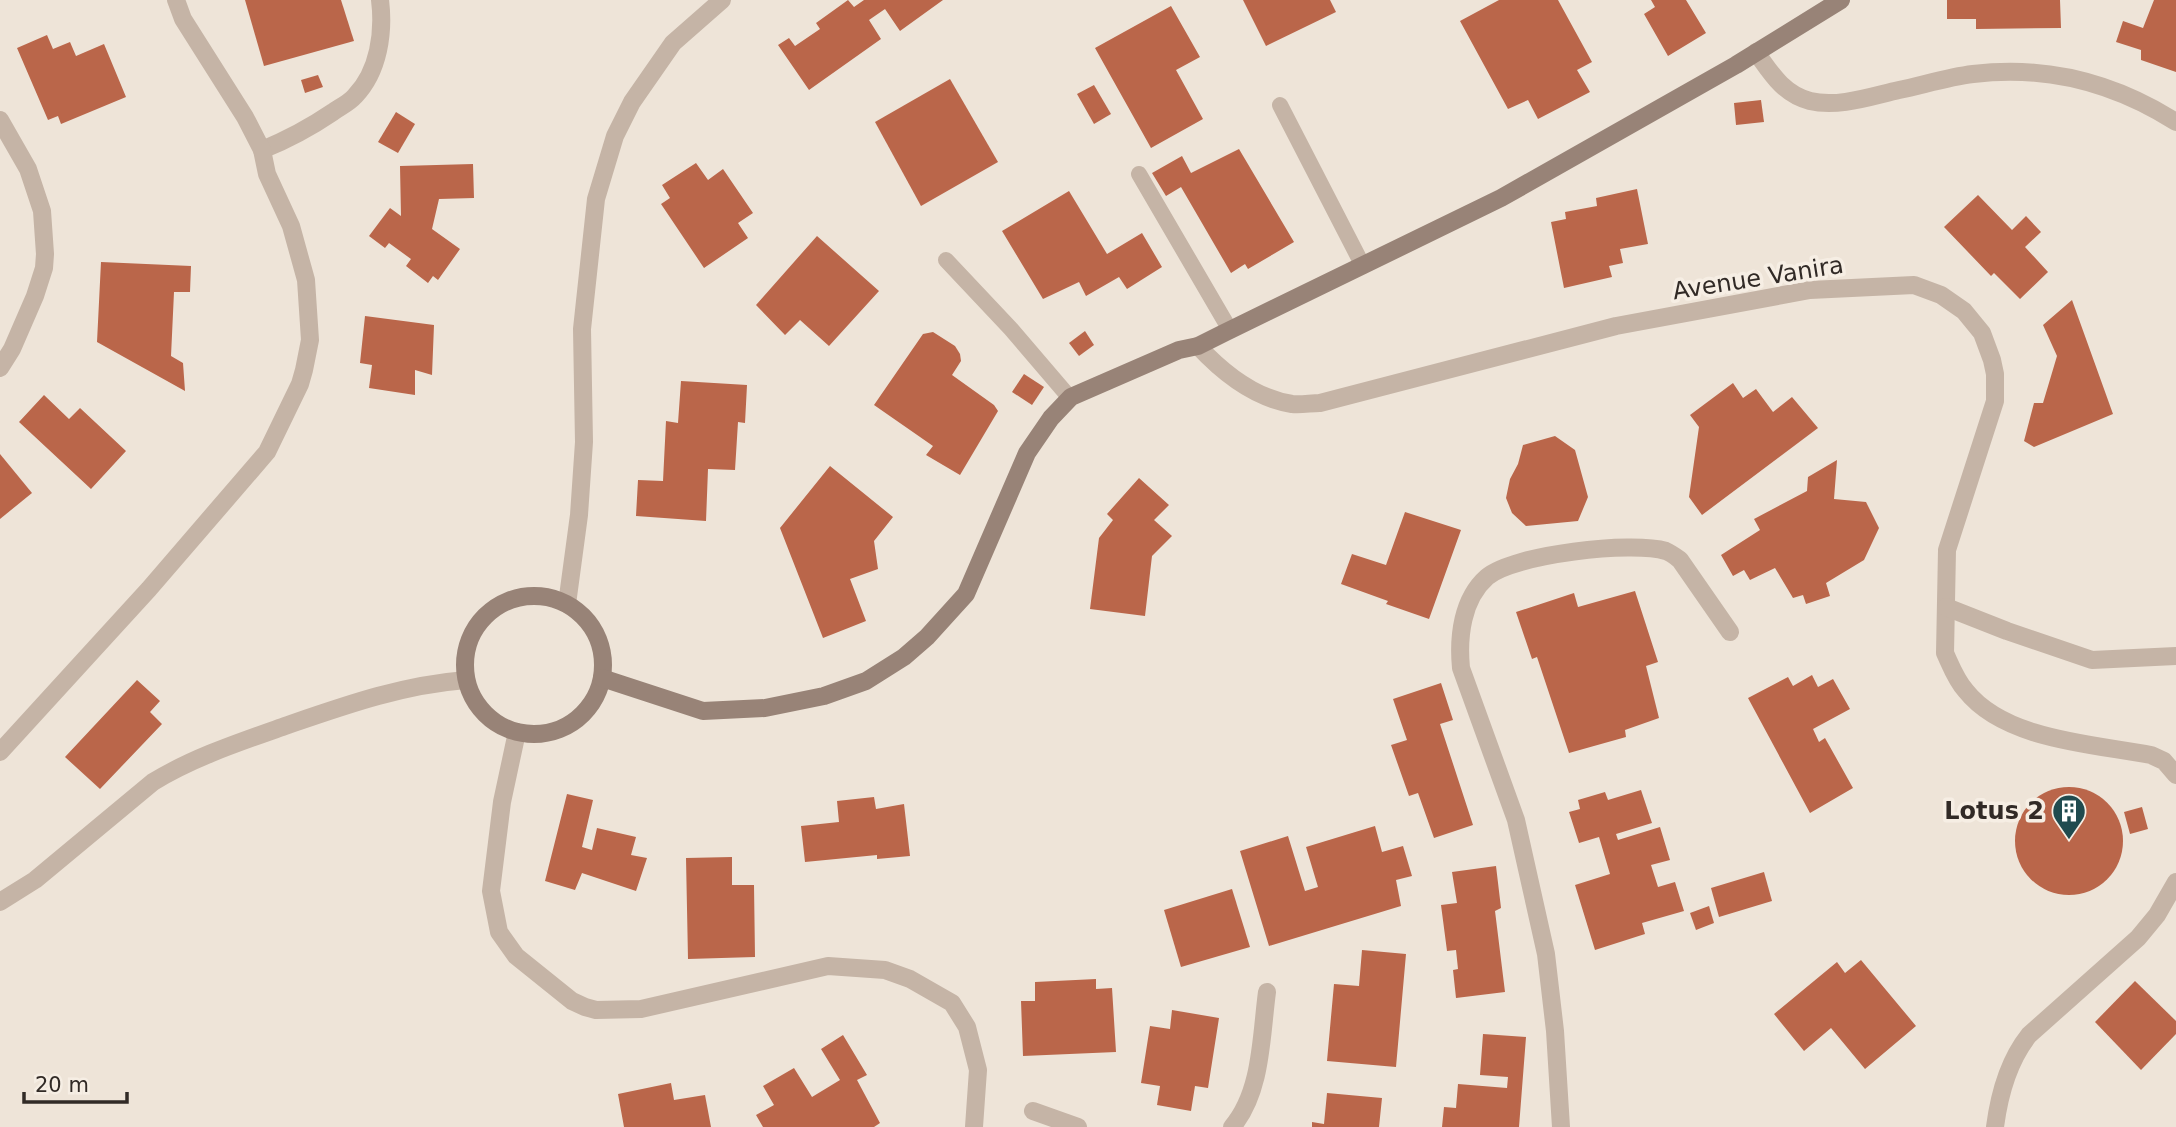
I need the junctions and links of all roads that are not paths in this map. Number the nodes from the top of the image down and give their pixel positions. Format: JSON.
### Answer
{"nodes":[{"id":1,"x":176,"y":0,"type":"edge"},
{"id":2,"x":380,"y":0,"type":"edge"},
{"id":3,"x":722,"y":0,"type":"edge"},
{"id":4,"x":1841,"y":0,"type":"edge"},
{"id":5,"x":1756,"y":52,"type":"junction"},
{"id":6,"x":1280,"y":106,"type":"dead end"},
{"id":7,"x":0,"y":120,"type":"edge"},
{"id":8,"x":2176,"y":122,"type":"edge"},
{"id":9,"x":262,"y":150,"type":"junction"},
{"id":10,"x":1139,"y":174,"type":"dead end"},
{"id":11,"x":946,"y":260,"type":"dead end"},
{"id":12,"x":1363,"y":266,"type":"junction"},
{"id":13,"x":1230,"y":330,"type":"junction"},
{"id":14,"x":1198,"y":346,"type":"junction"},
{"id":15,"x":0,"y":369,"type":"edge"},
{"id":16,"x":1070,"y":398,"type":"junction"},
{"id":17,"x":567,"y":604,"type":"junction"},
{"id":18,"x":1946,"y":607,"type":"junction"},
{"id":19,"x":1730,"y":632,"type":"dead end"},
{"id":20,"x":2176,"y":656,"type":"edge"},
{"id":21,"x":602,"y":678,"type":"junction"},
{"id":22,"x":466,"y":680,"type":"junction"},
{"id":23,"x":517,"y":732,"type":"junction"},
{"id":24,"x":0,"y":752,"type":"edge"},
{"id":25,"x":2176,"y":775,"type":"edge"},
{"id":26,"x":2176,"y":882,"type":"edge"},
{"id":27,"x":0,"y":902,"type":"edge"},
{"id":28,"x":1267,"y":992,"type":"dead end"},
{"id":29,"x":1033,"y":1111,"type":"dead end"},
{"id":30,"x":974,"y":1127,"type":"edge"},
{"id":31,"x":1078,"y":1127,"type":"edge"},
{"id":32,"x":1232,"y":1127,"type":"edge"},
{"id":33,"x":1561,"y":1127,"type":"edge"},
{"id":34,"x":1995,"y":1127,"type":"edge"}],
"edges":[{"from":1,"to":9,"type":"street"},
{"from":2,"to":9,"type":"street"},
{"from":3,"to":17,"type":"street"},
{"from":4,"to":5,"type":"main road"},
{"from":5,"to":8,"type":"street"},
{"from":5,"to":12,"type":"main road"},
{"from":6,"to":12,"type":"lane"},
{"from":7,"to":15,"type":"street"},
{"from":9,"to":24,"type":"street"},
{"from":10,"to":13,"type":"lane"},
{"from":11,"to":16,"type":"lane"},
{"from":12,"to":13,"type":"main road"},
{"from":13,"to":14,"type":"main road"},
{"from":14,"to":16,"type":"main road"},
{"from":14,"to":18,"type":"street","name":"Avenue Vanira"},
{"from":16,"to":21,"type":"main road"},
{"from":17,"to":21,"type":"main road"},
{"from":17,"to":22,"type":"main road"},
{"from":18,"to":20,"type":"street"},
{"from":18,"to":25,"type":"street","name":"Avenue Vanira"},
{"from":19,"to":33,"type":"street"},
{"from":21,"to":23,"type":"main road"},
{"from":22,"to":23,"type":"main road"},
{"from":22,"to":27,"type":"street"},
{"from":23,"to":30,"type":"street"},
{"from":26,"to":34,"type":"street"},
{"from":28,"to":32,"type":"street"},
{"from":29,"to":31,"type":"street"}]}
